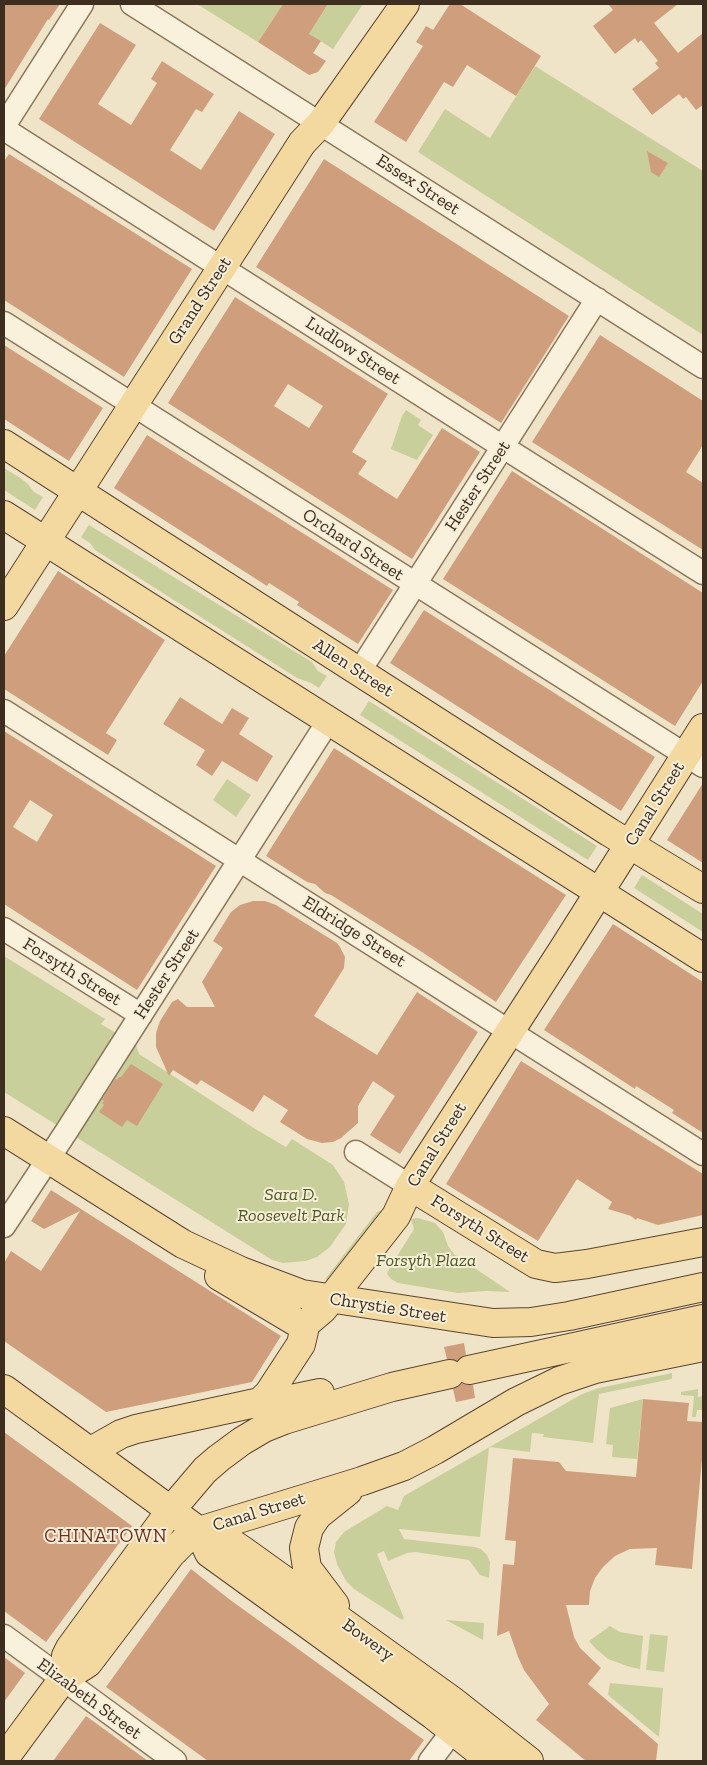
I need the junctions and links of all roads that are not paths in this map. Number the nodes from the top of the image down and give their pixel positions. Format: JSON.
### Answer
{"nodes":[{"id":1,"x":82,"y":4,"type":"edge"},
{"id":2,"x":132,"y":4,"type":"edge"},
{"id":3,"x":405,"y":4,"type":"edge"},
{"id":4,"x":322,"y":123,"type":"junction"},
{"id":5,"x":4,"y":128,"type":"edge"},
{"id":6,"x":221,"y":267,"type":"junction"},
{"id":7,"x":597,"y":299,"type":"junction"},
{"id":8,"x":4,"y":323,"type":"edge"},
{"id":9,"x":703,"y":367,"type":"edge"},
{"id":10,"x":133,"y":405,"type":"junction"},
{"id":11,"x":4,"y":444,"type":"edge"},
{"id":12,"x":503,"y":447,"type":"junction"},
{"id":13,"x":78,"y":490,"type":"junction"},
{"id":14,"x":4,"y":515,"type":"edge"},
{"id":15,"x":45,"y":541,"type":"junction"},
{"id":16,"x":703,"y":572,"type":"edge"},
{"id":17,"x":415,"y":584,"type":"junction"},
{"id":18,"x":4,"y":606,"type":"edge"},
{"id":19,"x":359,"y":672,"type":"junction"},
{"id":20,"x":4,"y":711,"type":"edge"},
{"id":21,"x":329,"y":720,"type":"junction"},
{"id":22,"x":703,"y":728,"type":"edge"},
{"id":23,"x":695,"y":760,"type":"edge"},
{"id":24,"x":630,"y":844,"type":"junction"},
{"id":25,"x":239,"y":860,"type":"junction"},
{"id":26,"x":703,"y":889,"type":"edge"},
{"id":27,"x":600,"y":892,"type":"junction"},
{"id":28,"x":4,"y":930,"type":"edge"},
{"id":29,"x":703,"y":957,"type":"edge"},
{"id":30,"x":141,"y":1015,"type":"junction"},
{"id":31,"x":510,"y":1031,"type":"junction"},
{"id":32,"x":4,"y":1131,"type":"edge"},
{"id":33,"x":356,"y":1152,"type":"dead end"},
{"id":34,"x":703,"y":1154,"type":"edge"},
{"id":35,"x":48,"y":1159,"type":"junction"},
{"id":36,"x":410,"y":1186,"type":"junction"},
{"id":37,"x":4,"y":1226,"type":"edge"},
{"id":38,"x":703,"y":1242,"type":"edge"},
{"id":39,"x":182,"y":1244,"type":"junction"},
{"id":40,"x":703,"y":1287,"type":"edge"},
{"id":41,"x":332,"y":1299,"type":"junction"},
{"id":42,"x":703,"y":1319,"type":"edge"},
{"id":43,"x":303,"y":1326,"type":"junction"},
{"id":44,"x":703,"y":1347,"type":"edge"},
{"id":45,"x":392,"y":1388,"type":"junction"},
{"id":46,"x":4,"y":1389,"type":"edge"},
{"id":47,"x":260,"y":1402,"type":"junction"},
{"id":48,"x":91,"y":1451,"type":"junction"},
{"id":49,"x":362,"y":1481,"type":"junction"},
{"id":50,"x":171,"y":1510,"type":"junction"},
{"id":51,"x":200,"y":1531,"type":"junction"},
{"id":52,"x":358,"y":1633,"type":"junction"},
{"id":53,"x":4,"y":1636,"type":"edge"},
{"id":54,"x":63,"y":1679,"type":"junction"},
{"id":55,"x":460,"y":1721,"type":"junction"},
{"id":56,"x":4,"y":1759,"type":"edge"},
{"id":57,"x":175,"y":1761,"type":"edge"},
{"id":58,"x":430,"y":1761,"type":"edge"},
{"id":59,"x":491,"y":1761,"type":"edge"},
{"id":60,"x":529,"y":1761,"type":"edge"}],
"edges":[{"from":1,"to":5,"type":"street"},
{"from":2,"to":4,"type":"street","name":"Essex Street"},
{"from":3,"to":4,"type":"main road","name":"Grand Street"},
{"from":4,"to":6,"type":"main road","name":"Grand Street"},
{"from":4,"to":7,"type":"street","name":"Essex Street"},
{"from":5,"to":6,"type":"street","name":"Ludlow Street"},
{"from":6,"to":10,"type":"main road","name":"Grand Street"},
{"from":6,"to":12,"type":"street","name":"Ludlow Street"},
{"from":7,"to":9,"type":"street","name":"Essex Street"},
{"from":7,"to":12,"type":"street","name":"Hester Street"},
{"from":8,"to":10,"type":"street","name":"Orchard Street"},
{"from":10,"to":13,"type":"main road","name":"Grand Street"},
{"from":10,"to":17,"type":"street","name":"Orchard Street"},
{"from":11,"to":13,"type":"main road","name":"Allen Street"},
{"from":12,"to":16,"type":"street","name":"Ludlow Street"},
{"from":12,"to":17,"type":"street","name":"Hester Street"},
{"from":13,"to":15,"type":"main road","name":"Grand Street"},
{"from":13,"to":19,"type":"main road","name":"Allen Street"},
{"from":14,"to":15,"type":"main road"},
{"from":15,"to":18,"type":"main road","name":"Grand Street"},
{"from":15,"to":21,"type":"main road"},
{"from":17,"to":19,"type":"street","name":"Hester Street"},
{"from":17,"to":23,"type":"street","name":"Orchard Street"},
{"from":19,"to":24,"type":"main road","name":"Allen Street"},
{"from":20,"to":25,"type":"street","name":"Eldridge Street"},
{"from":21,"to":25,"type":"street","name":"Hester Street"},
{"from":21,"to":27,"type":"main road"},
{"from":22,"to":23,"type":"main road","name":"Canal Street"},
{"from":23,"to":24,"type":"main road","name":"Canal Street"},
{"from":24,"to":26,"type":"main road","name":"Allen Street"},
{"from":24,"to":27,"type":"main road","name":"Canal Street"},
{"from":25,"to":30,"type":"street","name":"Hester Street"},
{"from":25,"to":31,"type":"street","name":"Eldridge Street"},
{"from":27,"to":29,"type":"main road"},
{"from":27,"to":31,"type":"main road","name":"Canal Street"},
{"from":28,"to":30,"type":"street","name":"Forsyth Street"},
{"from":30,"to":35,"type":"street","name":"Hester Street"},
{"from":31,"to":34,"type":"street","name":"Eldridge Street"},
{"from":31,"to":36,"type":"main road","name":"Canal Street"},
{"from":32,"to":35,"type":"main road","name":"Chrystie Street"},
{"from":33,"to":36,"type":"street","name":"Forsyth Street"},
{"from":35,"to":37,"type":"street","name":"Hester Street"},
{"from":35,"to":39,"type":"main road","name":"Chrystie Street"},
{"from":36,"to":38,"type":"main road","name":"Forsyth Street"},
{"from":36,"to":41,"type":"main road","name":"Canal Street"},
{"from":39,"to":41,"type":"main road","name":"Chrystie Street"},
{"from":39,"to":43,"type":"main road","name":"Chrystie Street"},
{"from":40,"to":41,"type":"main road","name":"Chrystie Street"},
{"from":41,"to":43,"type":"main road","name":"Canal Street"},
{"from":42,"to":45,"type":"main road","name":"Canal Street"},
{"from":43,"to":47,"type":"main road"},
{"from":44,"to":49,"type":"main road","name":"Canal Street"},
{"from":45,"to":47,"type":"main road"},
{"from":45,"to":50,"type":"main road","name":"Canal Street"},
{"from":46,"to":48,"type":"main road","name":"Bowery"},
{"from":47,"to":48,"type":"main road"},
{"from":48,"to":50,"type":"main road","name":"Bowery"},
{"from":49,"to":51,"type":"main road","name":"Canal Street"},
{"from":49,"to":52,"type":"main road"},
{"from":50,"to":51,"type":"main road","name":"Bowery"},
{"from":50,"to":54,"type":"main road","name":"Canal Street"},
{"from":51,"to":52,"type":"main road","name":"Bowery"},
{"from":51,"to":54,"type":"main road","name":"Canal Street"},
{"from":51,"to":55,"type":"main road","name":"Bowery"},
{"from":52,"to":55,"type":"main road","name":"Bowery"},
{"from":53,"to":54,"type":"street","name":"Elizabeth Street"},
{"from":54,"to":56,"type":"main road","name":"Canal Street"},
{"from":54,"to":57,"type":"street","name":"Elizabeth Street"},
{"from":55,"to":58,"type":"street"},
{"from":55,"to":59,"type":"main road","name":"Bowery"},
{"from":55,"to":60,"type":"main road","name":"Bowery"}]}
